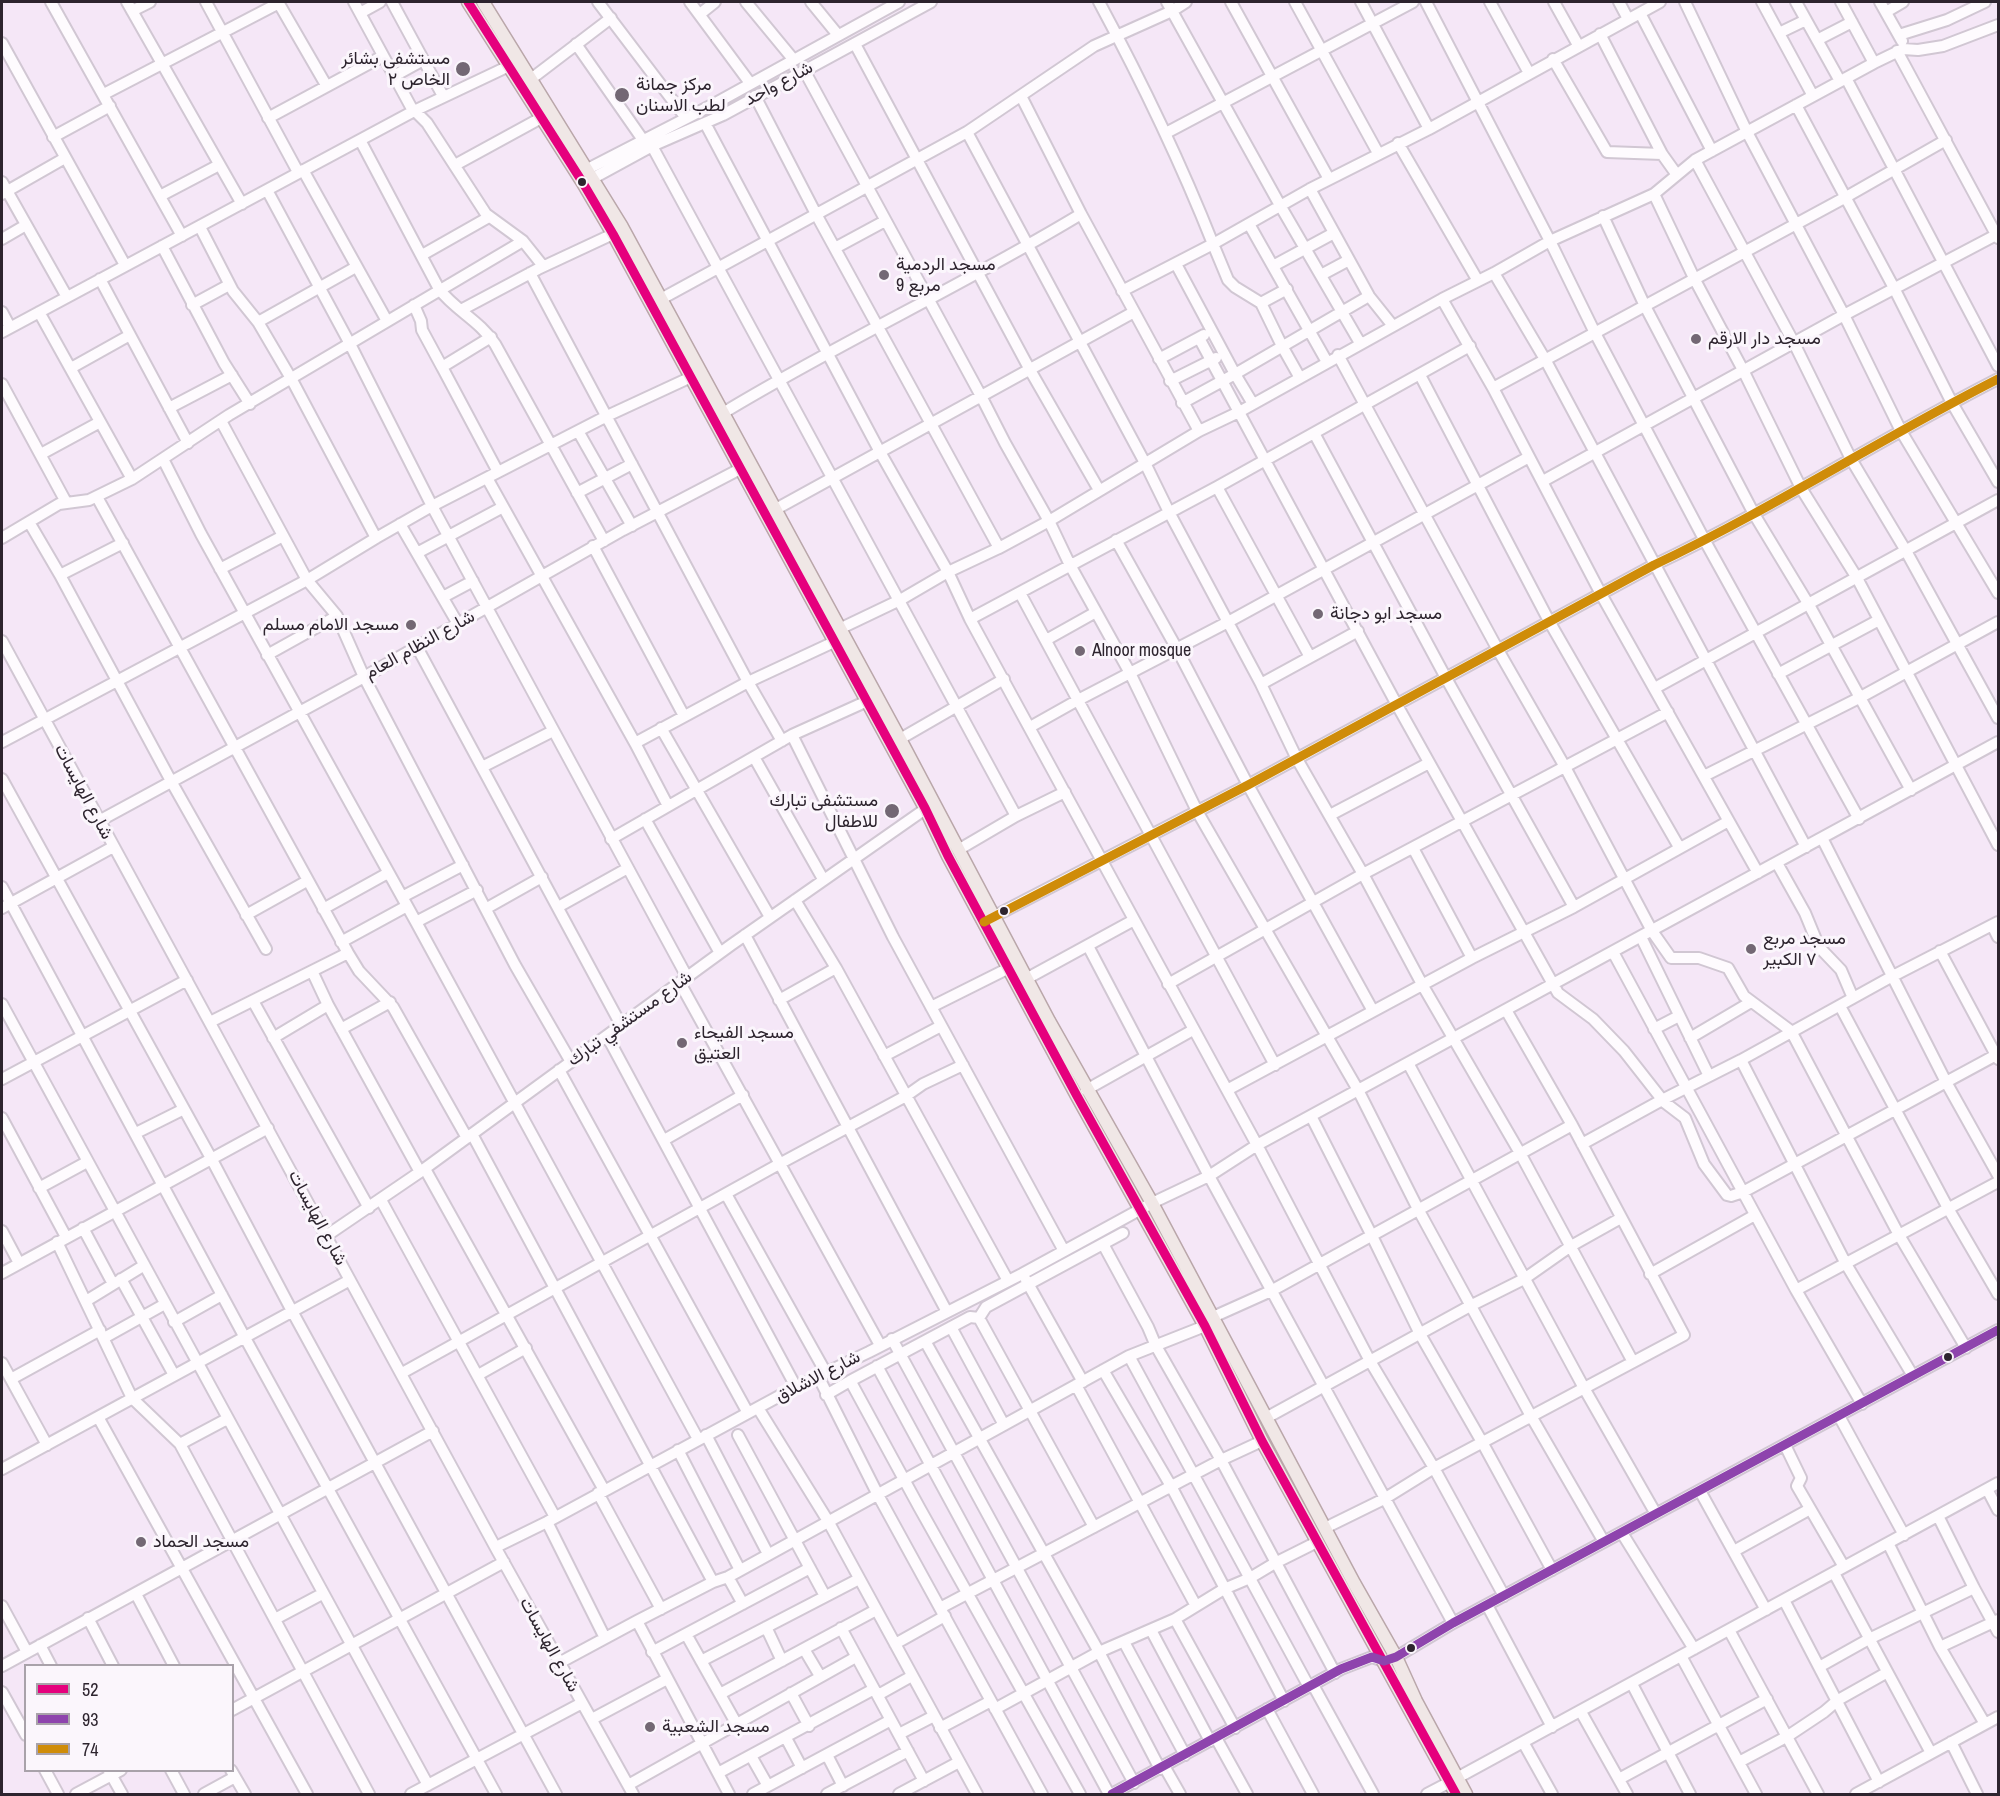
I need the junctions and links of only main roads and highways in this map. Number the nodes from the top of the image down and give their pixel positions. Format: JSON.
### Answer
{"nodes":[{"id":1,"x":468,"y":2,"type":"edge"},
{"id":2,"x":483,"y":2,"type":"edge"},
{"id":3,"x":585,"y":176,"type":"junction"},
{"id":4,"x":834,"y":635,"type":"junction"},
{"id":5,"x":872,"y":699,"type":"junction"},
{"id":6,"x":930,"y":806,"type":"junction"},
{"id":7,"x":989,"y":920,"type":"junction"},
{"id":8,"x":1146,"y":1206,"type":"junction"},
{"id":9,"x":1209,"y":1322,"type":"junction"},
{"id":10,"x":1390,"y":1659,"type":"junction"},
{"id":11,"x":1454,"y":1780,"type":"junction"},
{"id":12,"x":1456,"y":1794,"type":"edge"},
{"id":13,"x":1466,"y":1794,"type":"edge"}],
"edges":[{"from":1,"to":3,"type":"main road"},
{"from":2,"to":3,"type":"main road"},
{"from":3,"to":4,"type":"main road"},
{"from":3,"to":4,"type":"main road"},
{"from":4,"to":5,"type":"main road"},
{"from":5,"to":6,"type":"main road"},
{"from":5,"to":6,"type":"main road"},
{"from":6,"to":7,"type":"main road"},
{"from":6,"to":7,"type":"main road"},
{"from":7,"to":8,"type":"main road"},
{"from":7,"to":8,"type":"main road"},
{"from":8,"to":9,"type":"main road"},
{"from":9,"to":10,"type":"main road"},
{"from":9,"to":10,"type":"main road"},
{"from":10,"to":11,"type":"main road"},
{"from":11,"to":12,"type":"main road"},
{"from":11,"to":13,"type":"main road"}]}
